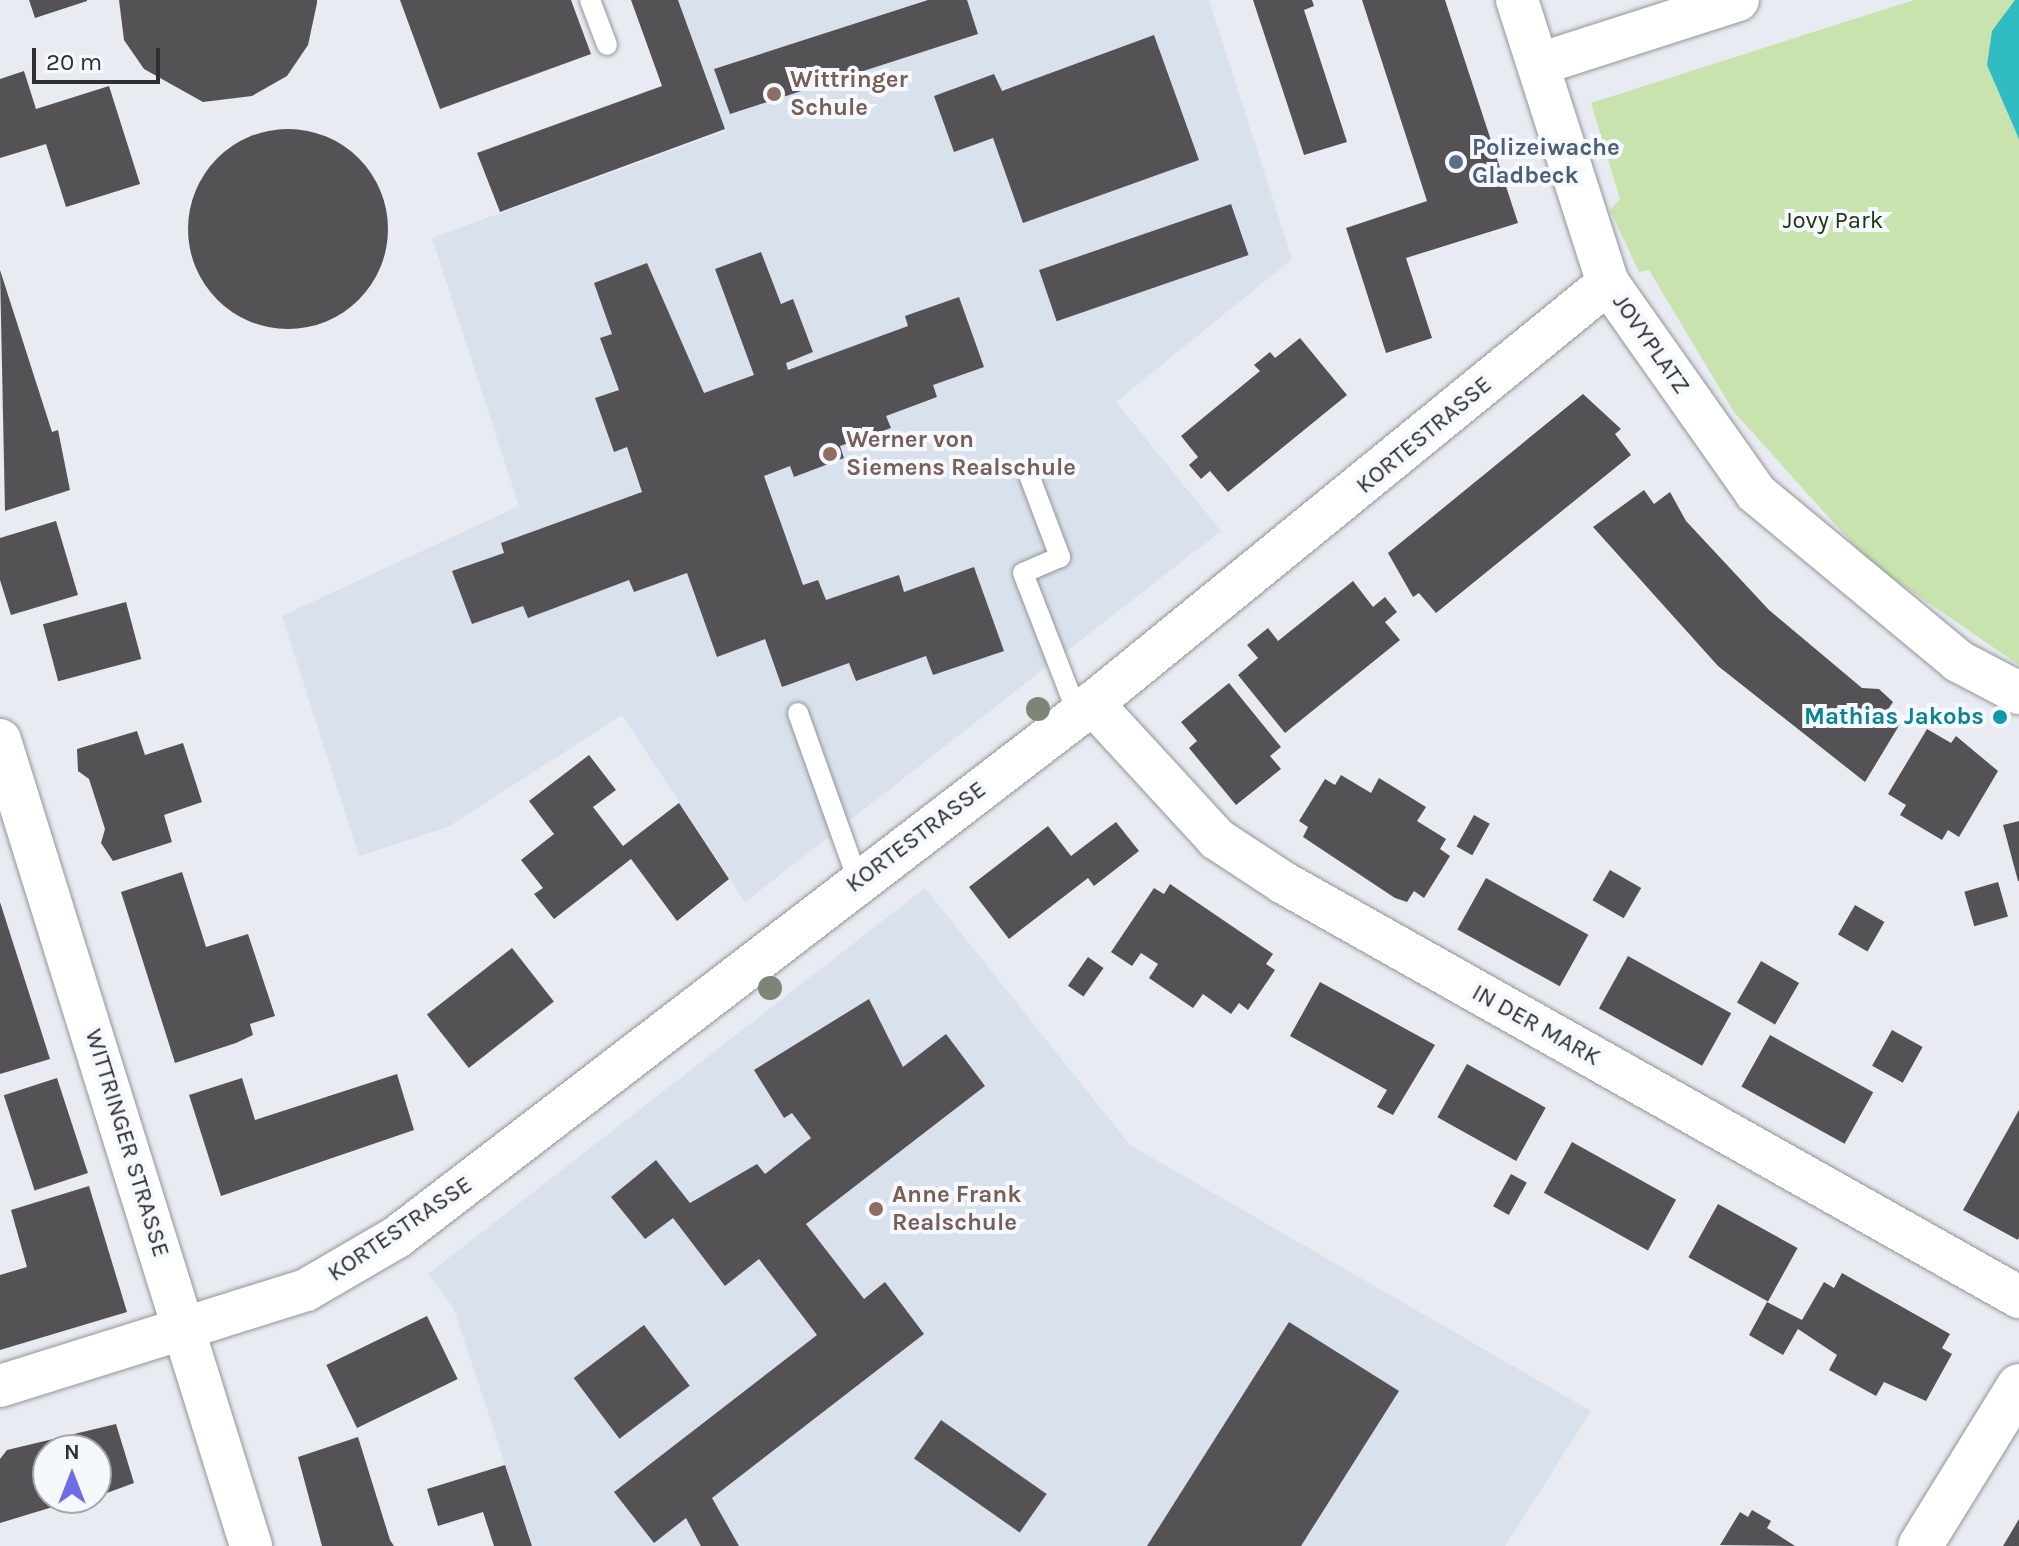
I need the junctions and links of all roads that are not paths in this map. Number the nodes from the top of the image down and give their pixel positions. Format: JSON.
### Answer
{"nodes":[{"id":1,"x":590,"y":0,"type":"edge"},
{"id":2,"x":1517,"y":0,"type":"edge"},
{"id":3,"x":1738,"y":0,"type":"edge"},
{"id":4,"x":607,"y":45,"type":"dead end"},
{"id":5,"x":1539,"y":64,"type":"junction"},
{"id":6,"x":1608,"y":283,"type":"junction"},
{"id":7,"x":1029,"y":475,"type":"dead end"},
{"id":8,"x":2019,"y":693,"type":"edge"},
{"id":9,"x":1085,"y":709,"type":"junction"},
{"id":10,"x":798,"y":713,"type":"dead end"},
{"id":11,"x":0,"y":740,"type":"edge"},
{"id":12,"x":858,"y":881,"type":"junction"},
{"id":13,"x":2019,"y":1297,"type":"edge"},
{"id":14,"x":185,"y":1330,"type":"junction"},
{"id":15,"x":0,"y":1386,"type":"edge"},
{"id":16,"x":2019,"y":1386,"type":"edge"},
{"id":17,"x":251,"y":1546,"type":"edge"},
{"id":18,"x":1920,"y":1546,"type":"edge"}],
"edges":[{"from":1,"to":4,"type":"lane"},
{"from":2,"to":5,"type":"street","name":"JOVYPLATZ"},
{"from":3,"to":5,"type":"street"},
{"from":5,"to":6,"type":"street","name":"JOVYPLATZ"},
{"from":6,"to":8,"type":"street","name":"JOVYPLATZ"},
{"from":6,"to":9,"type":"street","name":"KORTESTRASSE"},
{"from":7,"to":9,"type":"lane"},
{"from":9,"to":12,"type":"street","name":"KORTESTRASSE"},
{"from":9,"to":13,"type":"street","name":"IN DER MARK"},
{"from":10,"to":12,"type":"lane"},
{"from":11,"to":14,"type":"street","name":"WITTRINGER STRASSE"},
{"from":12,"to":14,"type":"street","name":"KORTESTRASSE"},
{"from":14,"to":15,"type":"street","name":"KORTESTRASSE"},
{"from":14,"to":17,"type":"street","name":"WITTRINGER STRASSE"},
{"from":16,"to":18,"type":"street"}]}
